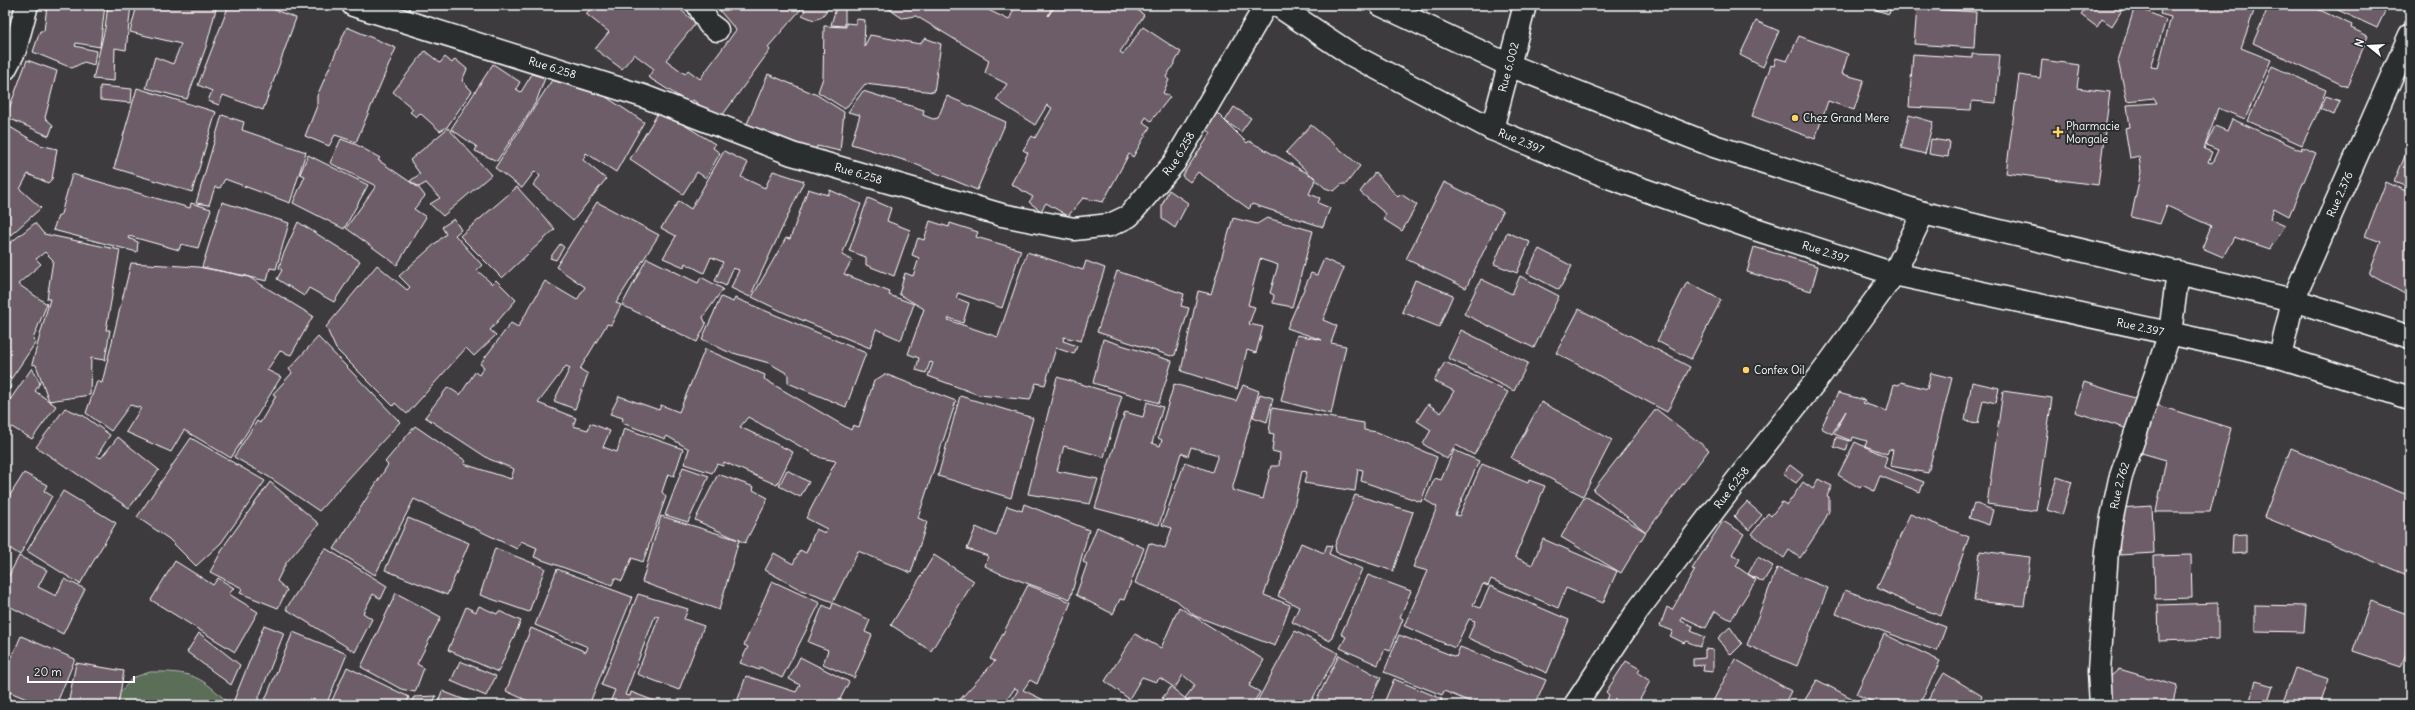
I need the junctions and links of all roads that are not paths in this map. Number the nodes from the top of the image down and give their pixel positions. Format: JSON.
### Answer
{"nodes":[{"id":1,"x":27,"y":5,"type":"edge"},
{"id":2,"x":353,"y":5,"type":"edge"},
{"id":3,"x":698,"y":5,"type":"edge"},
{"id":4,"x":1266,"y":5,"type":"edge"},
{"id":5,"x":1277,"y":5,"type":"edge"},
{"id":6,"x":1381,"y":5,"type":"edge"},
{"id":7,"x":1525,"y":5,"type":"edge"},
{"id":8,"x":718,"y":30,"type":"dead end"},
{"id":9,"x":2410,"y":35,"type":"edge"},
{"id":10,"x":1508,"y":65,"type":"junction"},
{"id":11,"x":5,"y":69,"type":"edge"},
{"id":12,"x":1492,"y":129,"type":"junction"},
{"id":13,"x":1923,"y":213,"type":"junction"},
{"id":14,"x":2178,"y":272,"type":"junction"},
{"id":15,"x":1894,"y":274,"type":"junction"},
{"id":16,"x":2293,"y":300,"type":"junction"},
{"id":17,"x":2170,"y":333,"type":"junction"},
{"id":18,"x":2410,"y":336,"type":"edge"},
{"id":19,"x":2280,"y":357,"type":"junction"},
{"id":20,"x":2410,"y":398,"type":"edge"},
{"id":21,"x":1575,"y":705,"type":"edge"},
{"id":22,"x":2101,"y":705,"type":"edge"}],
"edges":[{"from":1,"to":11,"type":"street"},
{"from":2,"to":4,"type":"street","name":"Rue 6.258"},
{"from":3,"to":8,"type":"street"},
{"from":5,"to":12,"type":"street","name":"Rue 2.397"},
{"from":6,"to":10,"type":"street"},
{"from":7,"to":10,"type":"street","name":"Rue 6.002"},
{"from":9,"to":16,"type":"street","name":"Rue 2.376"},
{"from":10,"to":12,"type":"street","name":"Rue 6.002"},
{"from":10,"to":13,"type":"street"},
{"from":12,"to":15,"type":"street","name":"Rue 2.397"},
{"from":13,"to":14,"type":"street"},
{"from":13,"to":15,"type":"street","name":"Rue 6.258"},
{"from":14,"to":16,"type":"street"},
{"from":14,"to":17,"type":"street","name":"Rue 2.762"},
{"from":15,"to":17,"type":"street","name":"Rue 2.397"},
{"from":15,"to":21,"type":"street","name":"Rue 6.258"},
{"from":16,"to":18,"type":"street"},
{"from":16,"to":19,"type":"street","name":"Rue 2.376"},
{"from":17,"to":19,"type":"street","name":"Rue 2.397"},
{"from":17,"to":22,"type":"street","name":"Rue 2.762"},
{"from":19,"to":20,"type":"street","name":"Rue 2.397"}]}
